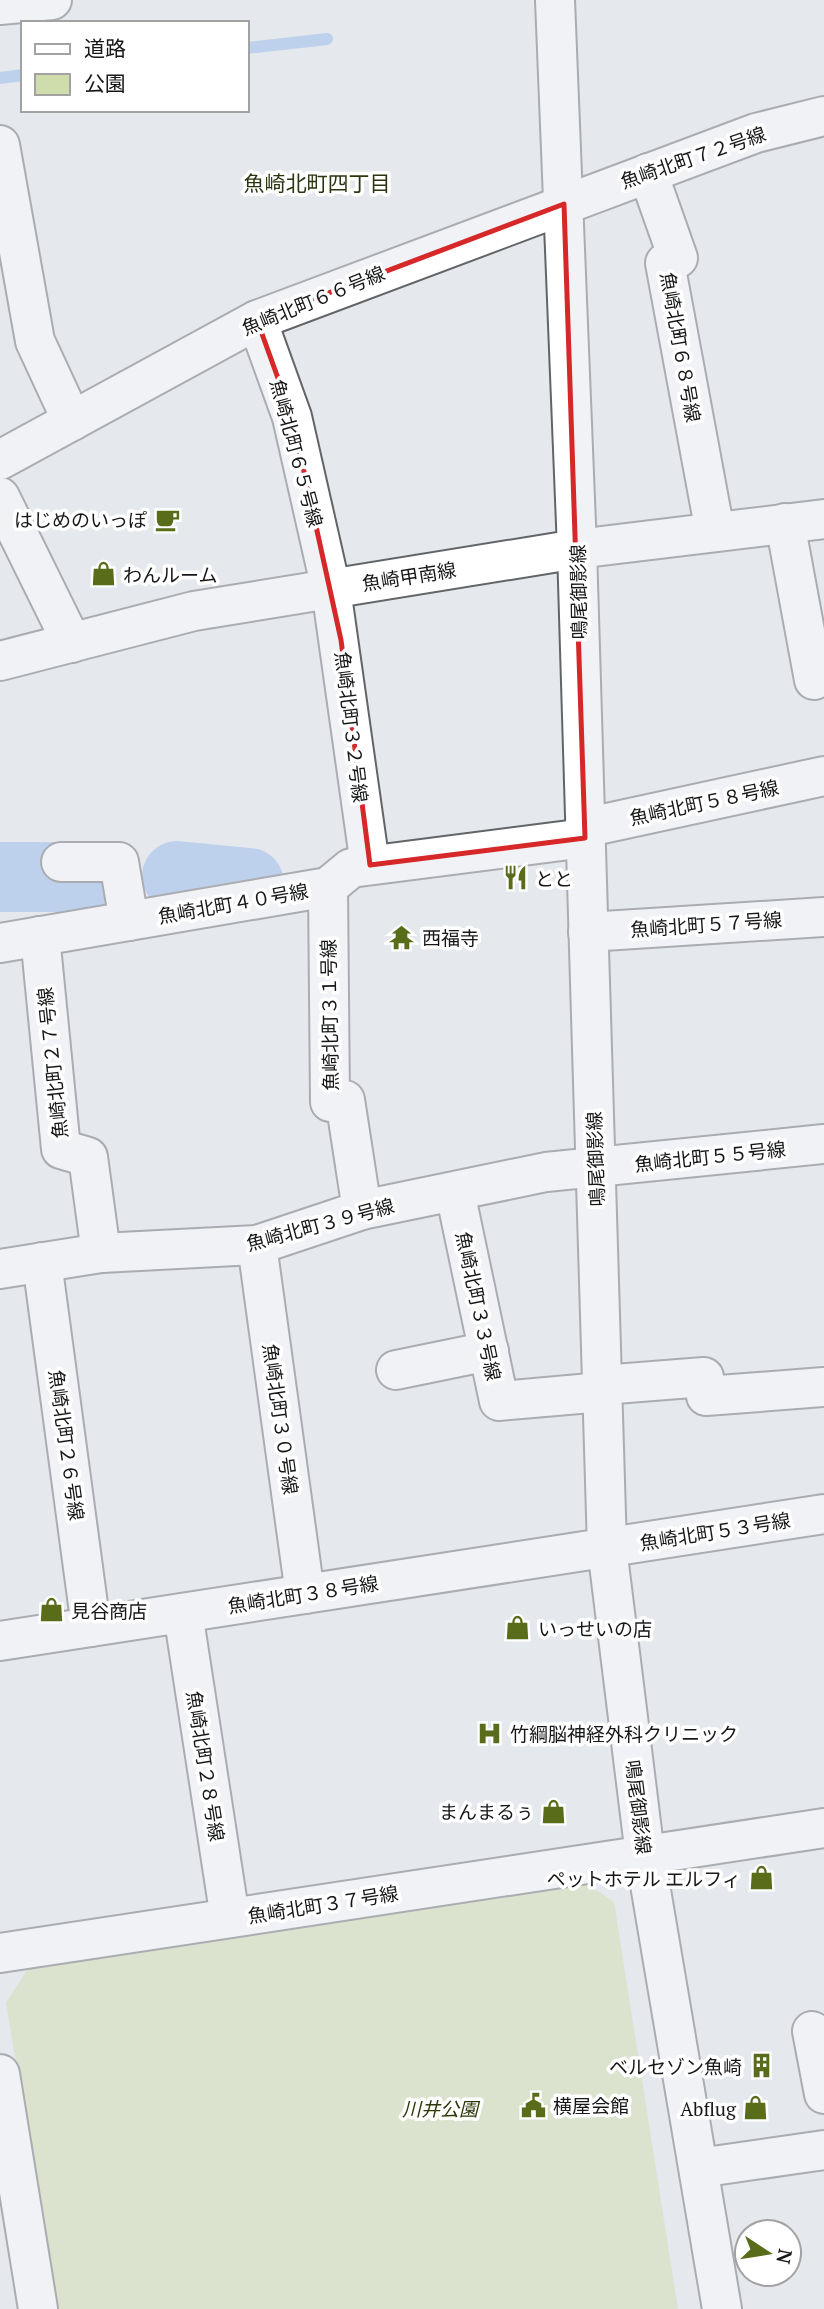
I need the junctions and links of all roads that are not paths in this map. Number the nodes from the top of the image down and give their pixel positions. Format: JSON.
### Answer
{"nodes":[{"id":1,"x":52,"y":0,"type":"edge"},
{"id":2,"x":555,"y":0,"type":"edge"},
{"id":3,"x":0,"y":5,"type":"edge"},
{"id":4,"x":824,"y":116,"type":"edge"},
{"id":5,"x":0,"y":145,"type":"edge"},
{"id":6,"x":648,"y":173,"type":"junction"},
{"id":7,"x":564,"y":204,"type":"junction"},
{"id":8,"x":7,"y":228,"type":"edge"},
{"id":9,"x":257,"y":320,"type":"junction"},
{"id":10,"x":72,"y":421,"type":"junction"},
{"id":11,"x":0,"y":460,"type":"edge"},
{"id":12,"x":0,"y":498,"type":"edge"},
{"id":13,"x":824,"y":519,"type":"edge"},
{"id":14,"x":785,"y":523,"type":"junction"},
{"id":15,"x":715,"y":532,"type":"junction"},
{"id":16,"x":577,"y":550,"type":"junction"},
{"id":17,"x":331,"y":589,"type":"junction"},
{"id":18,"x":72,"y":643,"type":"junction"},
{"id":19,"x":0,"y":661,"type":"edge"},
{"id":20,"x":814,"y":680,"type":"dead end"},
{"id":21,"x":824,"y":776,"type":"edge"},
{"id":22,"x":584,"y":833,"type":"junction"},
{"id":23,"x":61,"y":862,"type":"dead end"},
{"id":24,"x":370,"y":865,"type":"junction"},
{"id":25,"x":328,"y":887,"type":"junction"},
{"id":26,"x":824,"y":917,"type":"edge"},
{"id":27,"x":129,"y":921,"type":"junction"},
{"id":28,"x":588,"y":932,"type":"junction"},
{"id":29,"x":40,"y":936,"type":"junction"},
{"id":30,"x":0,"y":943,"type":"edge"},
{"id":31,"x":824,"y":1144,"type":"edge"},
{"id":32,"x":596,"y":1168,"type":"junction"},
{"id":33,"x":455,"y":1192,"type":"junction"},
{"id":34,"x":362,"y":1210,"type":"junction"},
{"id":35,"x":257,"y":1245,"type":"junction"},
{"id":36,"x":101,"y":1253,"type":"junction"},
{"id":37,"x":42,"y":1262,"type":"junction"},
{"id":38,"x":0,"y":1269,"type":"edge"},
{"id":39,"x":489,"y":1352,"type":"junction"},
{"id":40,"x":396,"y":1370,"type":"dead end"},
{"id":41,"x":824,"y":1387,"type":"edge"},
{"id":42,"x":602,"y":1389,"type":"junction"},
{"id":43,"x":824,"y":1514,"type":"edge"},
{"id":44,"x":607,"y":1548,"type":"junction"},
{"id":45,"x":305,"y":1594,"type":"junction"},
{"id":46,"x":183,"y":1613,"type":"junction"},
{"id":47,"x":91,"y":1627,"type":"junction"},
{"id":48,"x":0,"y":1641,"type":"edge"},
{"id":49,"x":824,"y":1828,"type":"edge"},
{"id":50,"x":645,"y":1855,"type":"junction"},
{"id":51,"x":230,"y":1918,"type":"junction"},
{"id":52,"x":0,"y":1953,"type":"edge"},
{"id":53,"x":812,"y":2031,"type":"dead end"},
{"id":54,"x":0,"y":2074,"type":"edge"},
{"id":55,"x":824,"y":2094,"type":"edge"},
{"id":56,"x":824,"y":2150,"type":"edge"},
{"id":57,"x":699,"y":2168,"type":"junction"},
{"id":58,"x":15,"y":2258,"type":"edge"},
{"id":59,"x":38,"y":2309,"type":"edge"},
{"id":60,"x":722,"y":2309,"type":"edge"}],
"edges":[{"from":1,"to":3,"type":"street"},
{"from":2,"to":7,"type":"street","name":"鳴尾御影線"},
{"from":4,"to":6,"type":"street","name":"魚崎北町７２号線"},
{"from":5,"to":8,"type":"street"},
{"from":6,"to":7,"type":"street","name":"魚崎北町７２号線"},
{"from":6,"to":15,"type":"street","name":"魚崎北町６８号線"},
{"from":7,"to":9,"type":"street","name":"魚崎北町６６号線"},
{"from":7,"to":16,"type":"street","name":"鳴尾御影線"},
{"from":8,"to":10,"type":"street"},
{"from":9,"to":10,"type":"street","name":"魚崎北町６６号線"},
{"from":9,"to":17,"type":"street","name":"魚崎北町６５号線"},
{"from":10,"to":11,"type":"street","name":"魚崎北町６６号線"},
{"from":12,"to":18,"type":"street"},
{"from":13,"to":14,"type":"street","name":"魚崎甲南線"},
{"from":14,"to":15,"type":"street","name":"魚崎甲南線"},
{"from":14,"to":20,"type":"street"},
{"from":15,"to":16,"type":"street","name":"魚崎甲南線"},
{"from":16,"to":17,"type":"street","name":"魚崎甲南線"},
{"from":16,"to":22,"type":"street","name":"鳴尾御影線"},
{"from":17,"to":18,"type":"street","name":"魚崎甲南線"},
{"from":17,"to":24,"type":"street","name":"魚崎北町３２号線"},
{"from":18,"to":19,"type":"street","name":"魚崎甲南線"},
{"from":21,"to":22,"type":"street","name":"魚崎北町５８号線"},
{"from":22,"to":24,"type":"street","name":"魚崎北町４０号線"},
{"from":22,"to":28,"type":"street","name":"鳴尾御影線"},
{"from":23,"to":27,"type":"street"},
{"from":24,"to":25,"type":"street","name":"魚崎北町４０号線"},
{"from":25,"to":27,"type":"street","name":"魚崎北町４０号線"},
{"from":25,"to":34,"type":"street","name":"魚崎北町３１号線"},
{"from":26,"to":28,"type":"street","name":"魚崎北町５７号線"},
{"from":27,"to":29,"type":"street","name":"魚崎北町４０号線"},
{"from":28,"to":32,"type":"street","name":"鳴尾御影線"},
{"from":29,"to":30,"type":"street","name":"魚崎北町４０号線"},
{"from":29,"to":36,"type":"street","name":"魚崎北町２７号線"},
{"from":31,"to":32,"type":"street","name":"魚崎北町５５号線"},
{"from":32,"to":33,"type":"street","name":"魚崎北町３９号線"},
{"from":32,"to":42,"type":"street","name":"鳴尾御影線"},
{"from":33,"to":34,"type":"street","name":"魚崎北町３９号線"},
{"from":33,"to":39,"type":"street","name":"魚崎北町３３号線"},
{"from":34,"to":35,"type":"street","name":"魚崎北町３９号線"},
{"from":35,"to":36,"type":"street","name":"魚崎北町３９号線"},
{"from":35,"to":45,"type":"street","name":"魚崎北町３０号線"},
{"from":36,"to":37,"type":"street","name":"魚崎北町３９号線"},
{"from":37,"to":38,"type":"street","name":"魚崎北町３９号線"},
{"from":37,"to":47,"type":"street","name":"魚崎北町２６号線"},
{"from":39,"to":40,"type":"street"},
{"from":39,"to":42,"type":"street","name":"魚崎北町３３号線"},
{"from":41,"to":42,"type":"street"},
{"from":42,"to":44,"type":"street","name":"鳴尾御影線"},
{"from":43,"to":44,"type":"street","name":"魚崎北町５３号線"},
{"from":44,"to":45,"type":"street","name":"魚崎北町３８号線"},
{"from":44,"to":50,"type":"street","name":"鳴尾御影線"},
{"from":45,"to":46,"type":"street","name":"魚崎北町３８号線"},
{"from":46,"to":47,"type":"street","name":"魚崎北町３８号線"},
{"from":46,"to":51,"type":"street","name":"魚崎北町２８号線"},
{"from":47,"to":48,"type":"street","name":"魚崎北町３８号線"},
{"from":49,"to":50,"type":"street","name":"魚崎北町３７号線"},
{"from":50,"to":51,"type":"street","name":"魚崎北町３７号線"},
{"from":50,"to":57,"type":"street","name":"鳴尾御影線"},
{"from":51,"to":52,"type":"street","name":"魚崎北町３７号線"},
{"from":53,"to":55,"type":"street"},
{"from":54,"to":58,"type":"street"},
{"from":56,"to":57,"type":"street"},
{"from":57,"to":60,"type":"street","name":"鳴尾御影線"},
{"from":58,"to":59,"type":"street"}]}
